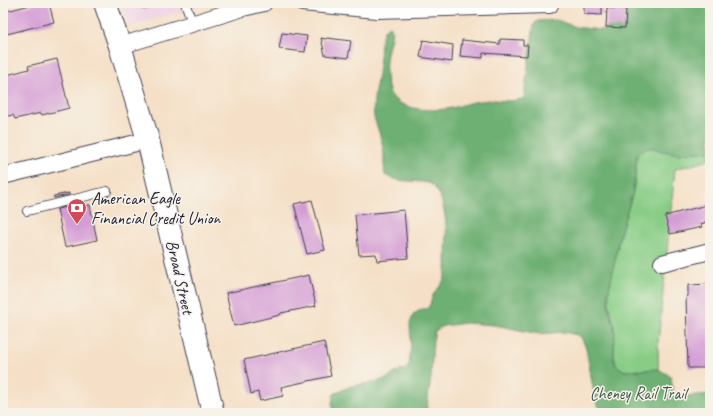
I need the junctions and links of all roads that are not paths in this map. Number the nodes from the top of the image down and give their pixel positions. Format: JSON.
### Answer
{"nodes":[{"id":1,"x":105,"y":3,"type":"edge"},
{"id":2,"x":143,"y":3,"type":"edge"},
{"id":3,"x":148,"y":3,"type":"edge"},
{"id":4,"x":185,"y":3,"type":"edge"},
{"id":5,"x":264,"y":3,"type":"edge"},
{"id":6,"x":302,"y":3,"type":"edge"},
{"id":7,"x":550,"y":4,"type":"edge"},
{"id":8,"x":377,"y":6,"type":"edge"},
{"id":9,"x":193,"y":24,"type":"junction"},
{"id":10,"x":120,"y":46,"type":"junction"},
{"id":11,"x":148,"y":140,"type":"junction"},
{"id":12,"x":3,"y":176,"type":"edge"},
{"id":13,"x":107,"y":190,"type":"dead end"},
{"id":14,"x":28,"y":211,"type":"dead end"},
{"id":15,"x":710,"y":251,"type":"edge"},
{"id":16,"x":662,"y":264,"type":"dead end"},
{"id":17,"x":212,"y":413,"type":"edge"}],
"edges":[{"from":1,"to":10,"type":"main road","name":"Broad Street"},
{"from":2,"to":3,"type":"lane"},
{"from":4,"to":9,"type":"lane"},
{"from":5,"to":9,"type":"street"},
{"from":6,"to":8,"type":"street"},
{"from":7,"to":8,"type":"street"},
{"from":9,"to":10,"type":"street"},
{"from":10,"to":11,"type":"main road","name":"Broad Street"},
{"from":11,"to":12,"type":"street"},
{"from":11,"to":17,"type":"main road","name":"Broad Street"},
{"from":13,"to":14,"type":"lane"},
{"from":15,"to":16,"type":"street"}]}
